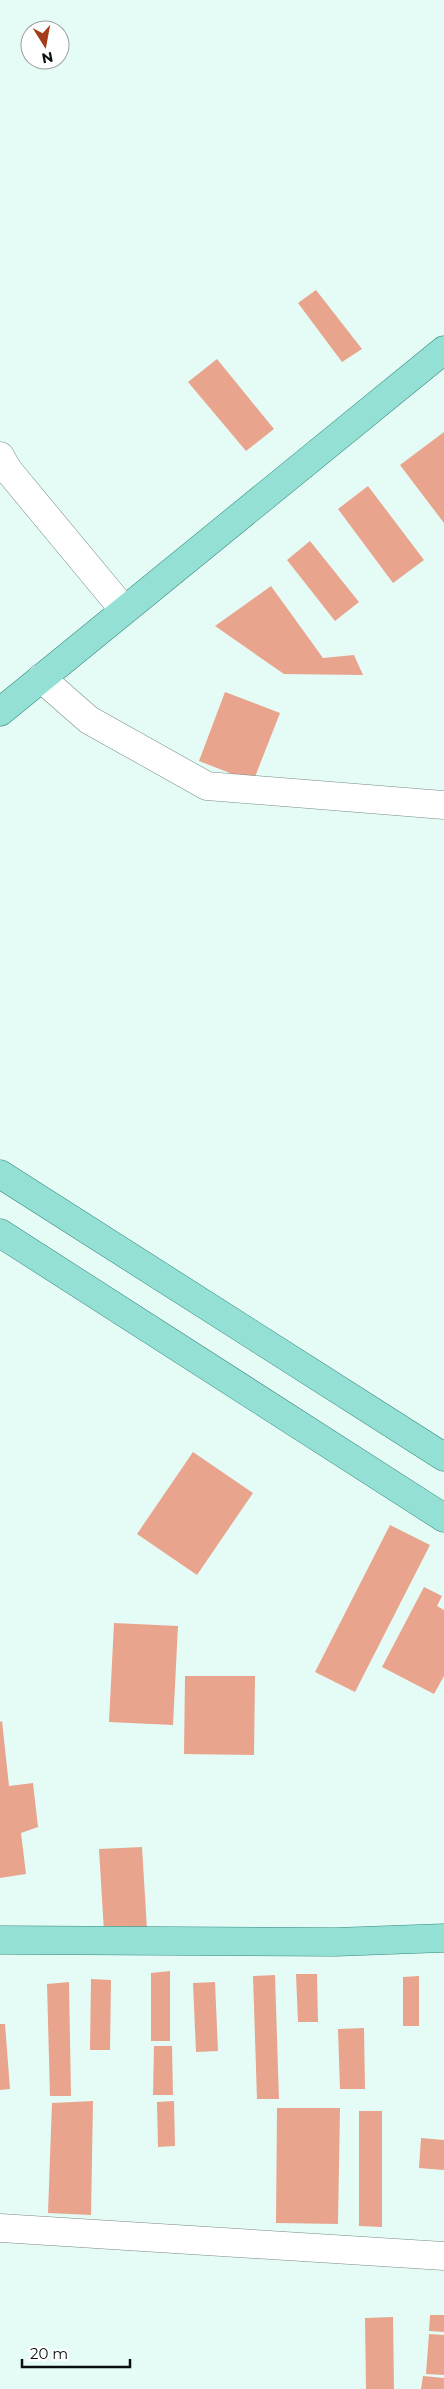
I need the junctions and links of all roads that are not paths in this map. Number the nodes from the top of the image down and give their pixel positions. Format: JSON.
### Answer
{"nodes":[{"id":1,"x":444,"y":350,"type":"edge"},
{"id":2,"x":0,"y":456,"type":"edge"},
{"id":3,"x":124,"y":610,"type":"junction"},
{"id":4,"x":41,"y":678,"type":"junction"},
{"id":5,"x":0,"y":712,"type":"edge"},
{"id":6,"x":444,"y":805,"type":"edge"},
{"id":7,"x":0,"y":1174,"type":"edge"},
{"id":8,"x":0,"y":1233,"type":"edge"},
{"id":9,"x":444,"y":1457,"type":"edge"},
{"id":10,"x":444,"y":1518,"type":"edge"},
{"id":11,"x":444,"y":1938,"type":"edge"},
{"id":12,"x":0,"y":1940,"type":"edge"},
{"id":13,"x":0,"y":2228,"type":"edge"},
{"id":14,"x":444,"y":2256,"type":"edge"}],
"edges":[{"from":1,"to":3,"type":"main road"},
{"from":2,"to":3,"type":"street"},
{"from":3,"to":4,"type":"main road"},
{"from":4,"to":5,"type":"main road"},
{"from":4,"to":6,"type":"street"},
{"from":7,"to":9,"type":"main road"},
{"from":8,"to":10,"type":"main road"},
{"from":11,"to":12,"type":"main road"},
{"from":13,"to":14,"type":"street"}]}
